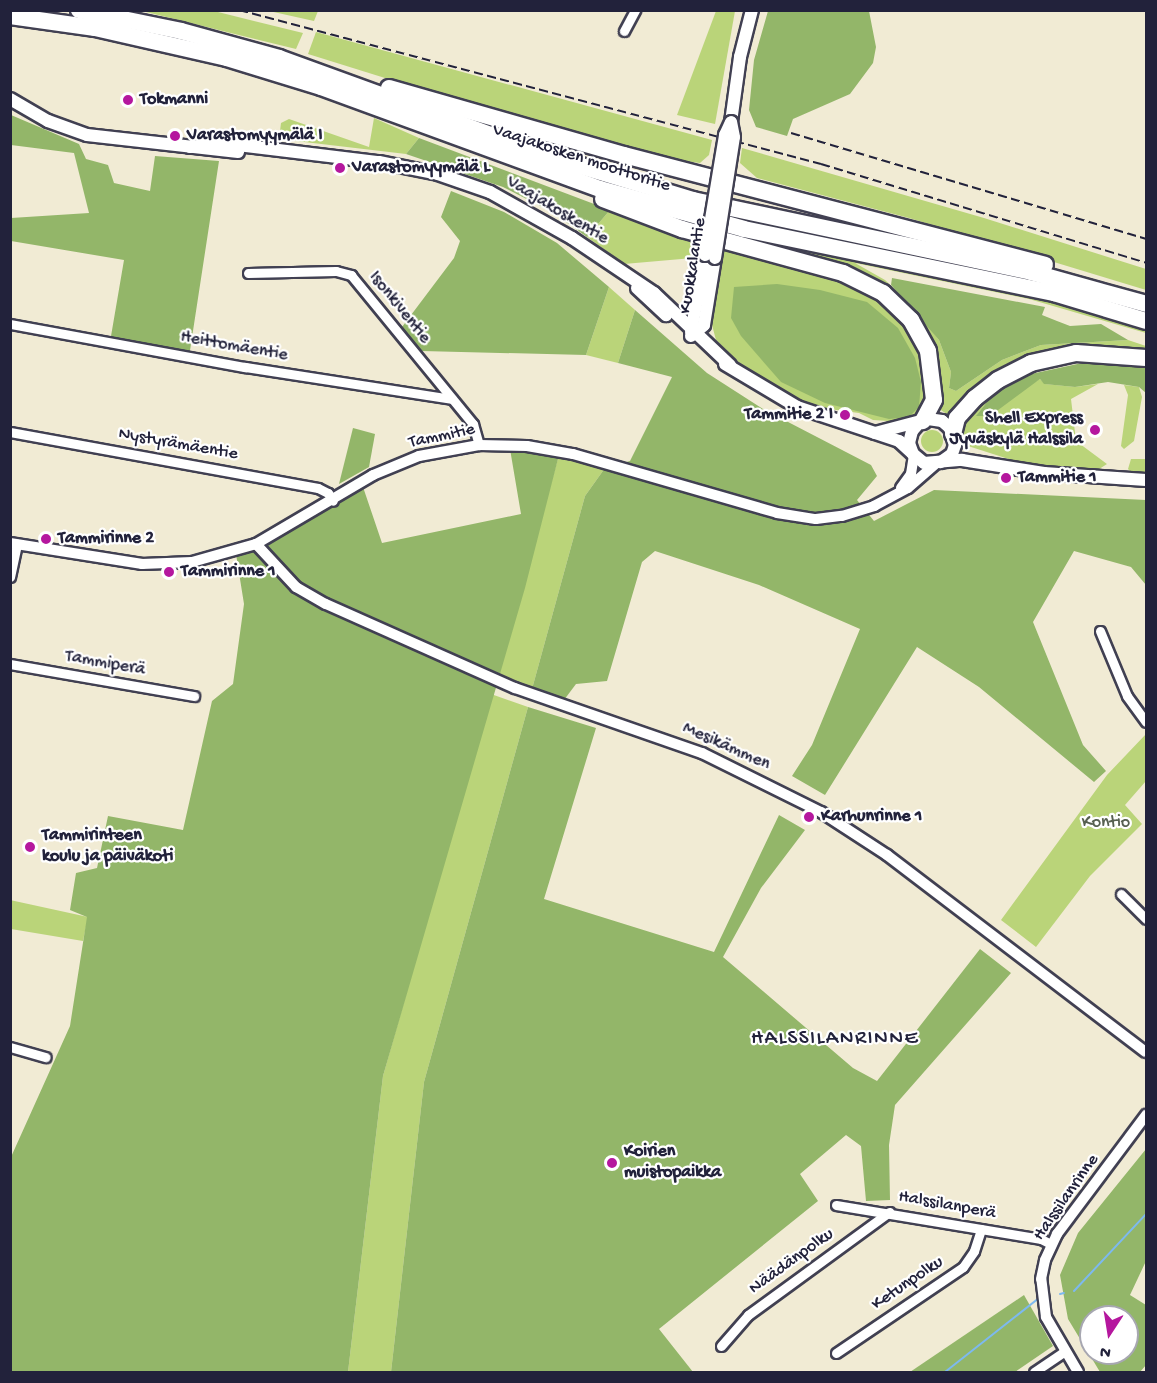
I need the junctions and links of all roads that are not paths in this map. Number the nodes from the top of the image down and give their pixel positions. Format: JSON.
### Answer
{"nodes":[{"id":1,"x":79,"y":10,"type":"edge"},
{"id":2,"x":635,"y":10,"type":"edge"},
{"id":3,"x":752,"y":10,"type":"edge"},
{"id":4,"x":10,"y":16,"type":"edge"},
{"id":5,"x":624,"y":31,"type":"dead end"},
{"id":6,"x":353,"y":83,"type":"junction"},
{"id":7,"x":10,"y":99,"type":"edge"},
{"id":8,"x":560,"y":177,"type":"junction"},
{"id":9,"x":723,"y":178,"type":"junction"},
{"id":10,"x":248,"y":273,"type":"dead end"},
{"id":11,"x":1106,"y":292,"type":"junction"},
{"id":12,"x":1146,"y":304,"type":"edge"},
{"id":13,"x":1146,"y":321,"type":"edge"},
{"id":14,"x":10,"y":324,"type":"edge"},
{"id":15,"x":693,"y":332,"type":"junction"},
{"id":16,"x":1146,"y":358,"type":"edge"},
{"id":17,"x":452,"y":399,"type":"junction"},
{"id":18,"x":922,"y":421,"type":"junction"},
{"id":19,"x":10,"y":432,"type":"edge"},
{"id":20,"x":876,"y":433,"type":"junction"},
{"id":21,"x":954,"y":437,"type":"junction"},
{"id":22,"x":479,"y":445,"type":"junction"},
{"id":23,"x":914,"y":455,"type":"junction"},
{"id":24,"x":939,"y":463,"type":"junction"},
{"id":25,"x":1009,"y":468,"type":"junction"},
{"id":26,"x":1146,"y":480,"type":"edge"},
{"id":27,"x":892,"y":496,"type":"junction"},
{"id":28,"x":333,"y":501,"type":"junction"},
{"id":29,"x":14,"y":543,"type":"edge"},
{"id":30,"x":256,"y":544,"type":"junction"},
{"id":31,"x":10,"y":577,"type":"edge"},
{"id":32,"x":1100,"y":631,"type":"dead end"},
{"id":33,"x":10,"y":664,"type":"edge"},
{"id":34,"x":194,"y":696,"type":"dead end"},
{"id":35,"x":1146,"y":722,"type":"edge"},
{"id":36,"x":1120,"y":894,"type":"dead end"},
{"id":37,"x":1146,"y":919,"type":"edge"},
{"id":38,"x":10,"y":1047,"type":"edge"},
{"id":39,"x":1146,"y":1052,"type":"edge"},
{"id":40,"x":46,"y":1057,"type":"dead end"},
{"id":41,"x":1146,"y":1115,"type":"edge"},
{"id":42,"x":836,"y":1205,"type":"dead end"},
{"id":43,"x":889,"y":1212,"type":"junction"},
{"id":44,"x":981,"y":1229,"type":"junction"},
{"id":45,"x":1051,"y":1244,"type":"junction"},
{"id":46,"x":721,"y":1346,"type":"dead end"},
{"id":47,"x":1065,"y":1351,"type":"junction"},
{"id":48,"x":836,"y":1353,"type":"dead end"},
{"id":49,"x":1034,"y":1372,"type":"edge"},
{"id":50,"x":1078,"y":1372,"type":"edge"}],
"edges":[{"from":1,"to":6,"type":"highway","name":"Vaajakosken moottoritie"},
{"from":2,"to":5,"type":"street"},
{"from":3,"to":9,"type":"main road","name":"Kuokkalantie","bridge":true},
{"from":4,"to":8,"type":"highway","name":"Vaajakosken moottoritie"},
{"from":6,"to":9,"type":"highway"},
{"from":6,"to":11,"type":"highway","name":"Vaajakosken moottoritie"},
{"from":7,"to":15,"type":"main road","name":"Vaajakoskentie"},
{"from":8,"to":13,"type":"highway","name":"Vaajakosken moottoritie"},
{"from":8,"to":18,"type":"highway"},
{"from":9,"to":11,"type":"highway"},
{"from":9,"to":15,"type":"main road","name":"Kuokkalantie","bridge":true},
{"from":10,"to":17,"type":"street","name":"Isonkiventie"},
{"from":11,"to":12,"type":"highway","name":"Vaajakosken moottoritie"},
{"from":14,"to":17,"type":"street","name":"Heittomäentie"},
{"from":15,"to":20,"type":"main road","name":"Vaajakoskentie"},
{"from":16,"to":21,"type":"highway"},
{"from":17,"to":22,"type":"street","name":"Isonkiventie"},
{"from":18,"to":20,"type":"main road"},
{"from":18,"to":21,"type":"main road"},
{"from":18,"to":23,"type":"main road"},
{"from":19,"to":28,"type":"street","name":"Nystyrämäentie"},
{"from":20,"to":23,"type":"main road","name":"Vaajakoskentie"},
{"from":21,"to":24,"type":"main road"},
{"from":21,"to":25,"type":"main road"},
{"from":22,"to":27,"type":"street","name":"Tammitie"},
{"from":22,"to":28,"type":"street","name":"Tammitie"},
{"from":23,"to":24,"type":"main road"},
{"from":23,"to":27,"type":"street","name":"Tammitie"},
{"from":24,"to":25,"type":"main road"},
{"from":24,"to":27,"type":"street","name":"Tammitie"},
{"from":25,"to":26,"type":"main road"},
{"from":28,"to":30,"type":"street","name":"Tammitie"},
{"from":29,"to":30,"type":"street","name":"Tammitie"},
{"from":29,"to":31,"type":"street"},
{"from":30,"to":39,"type":"street","name":"Mesikämmen"},
{"from":32,"to":35,"type":"street"},
{"from":33,"to":34,"type":"street","name":"Tammiperä"},
{"from":36,"to":37,"type":"street"},
{"from":38,"to":40,"type":"street"},
{"from":41,"to":45,"type":"street","name":"Halssilanrinne"},
{"from":42,"to":43,"type":"street","name":"Halssilanperä"},
{"from":43,"to":44,"type":"street","name":"Halssilanperä"},
{"from":43,"to":46,"type":"street","name":"Näädänpolku"},
{"from":44,"to":45,"type":"street","name":"Halssilanperä"},
{"from":44,"to":48,"type":"street","name":"Ketunpolku"},
{"from":45,"to":47,"type":"street","name":"Halssilanrinne"},
{"from":47,"to":49,"type":"street"},
{"from":47,"to":50,"type":"street","name":"Halssilanrinne"}]}
